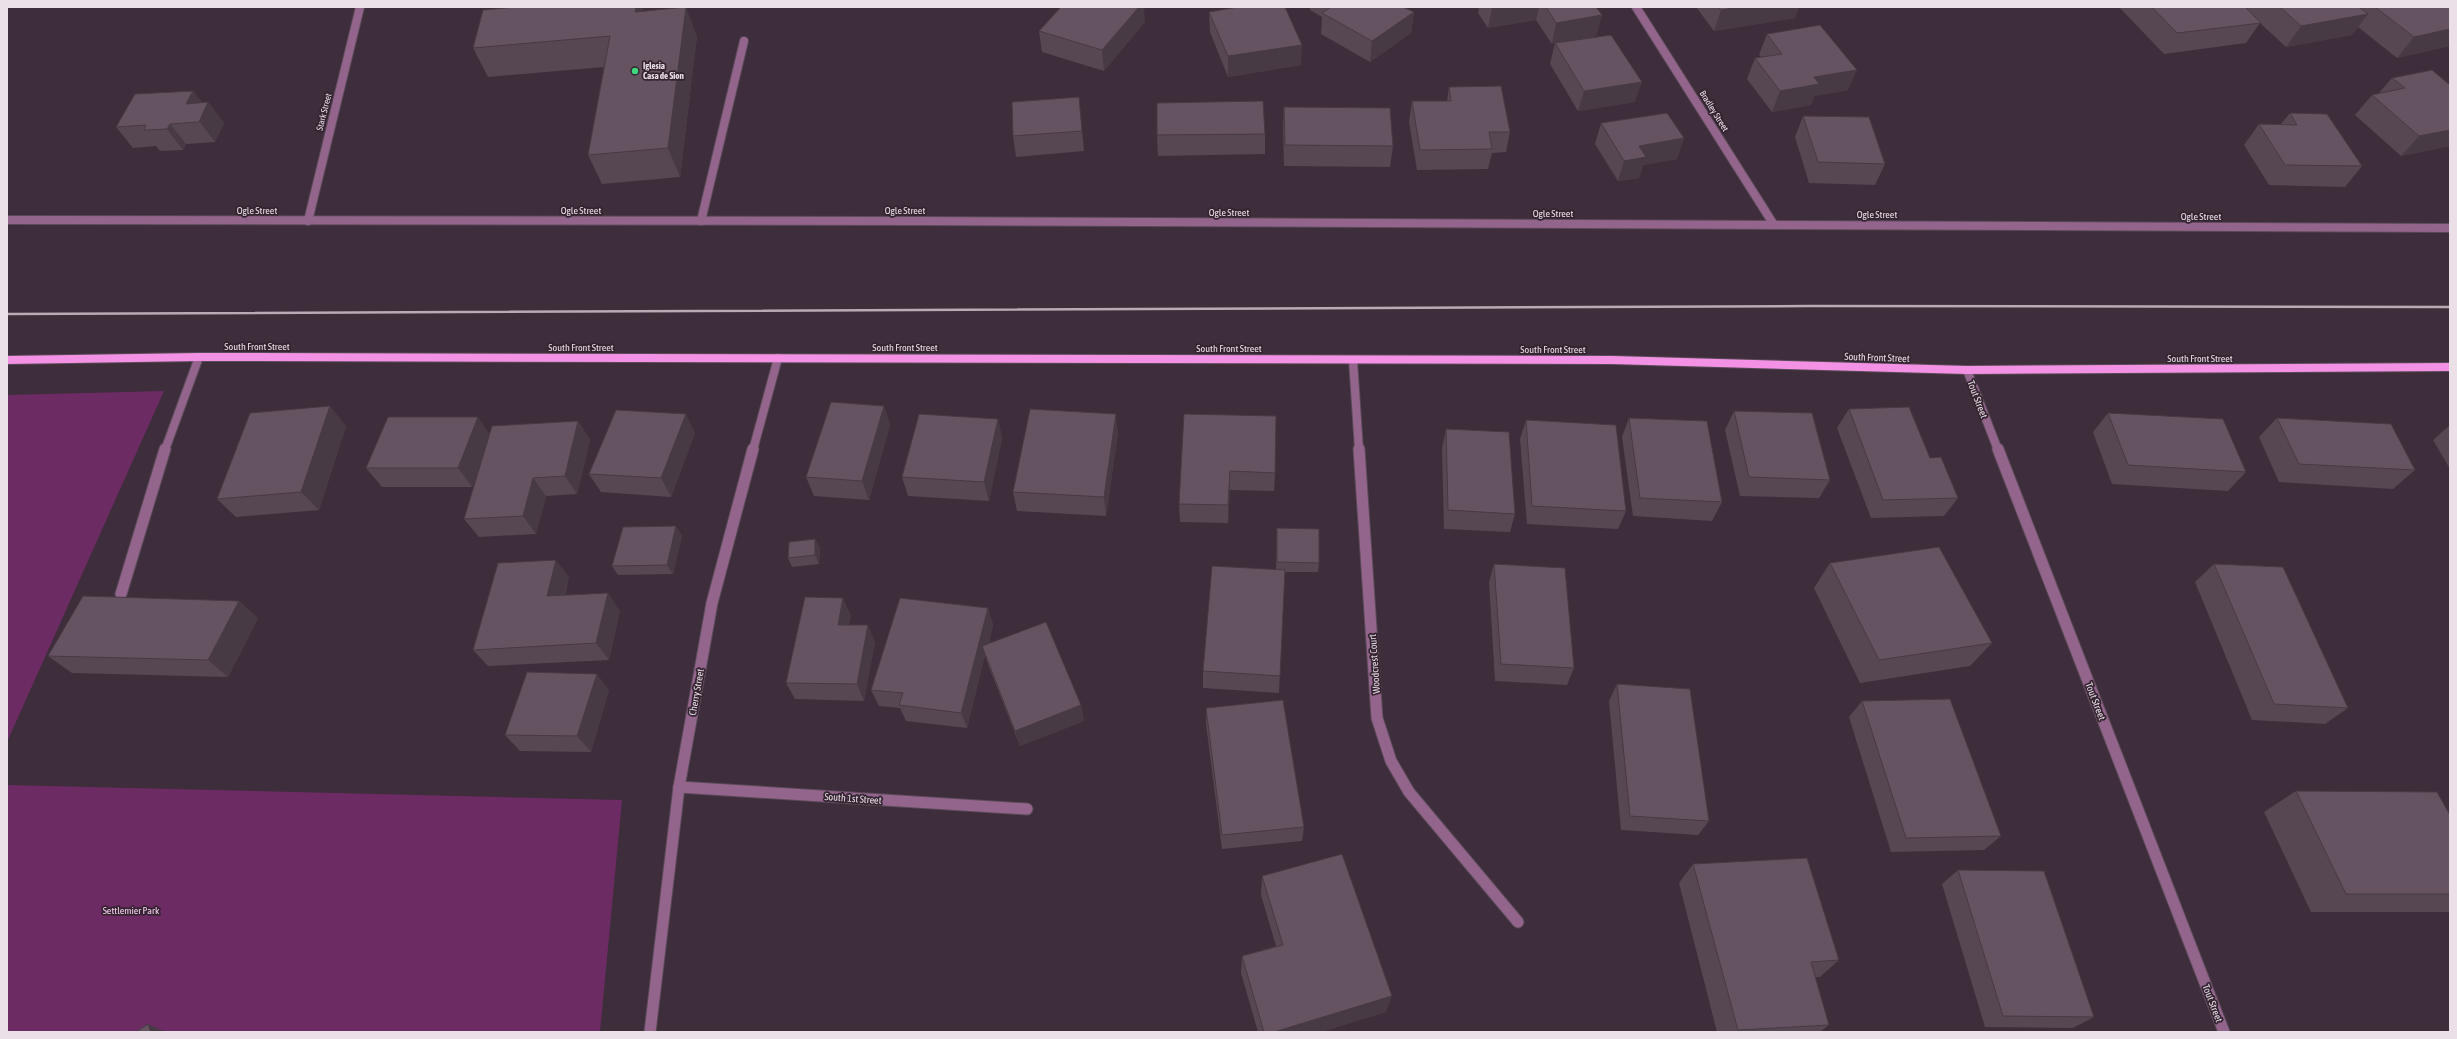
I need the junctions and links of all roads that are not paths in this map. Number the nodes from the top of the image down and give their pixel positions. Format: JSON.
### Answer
{"nodes":[{"id":1,"x":360,"y":7,"type":"edge"},
{"id":2,"x":1636,"y":7,"type":"edge"},
{"id":3,"x":744,"y":41,"type":"dead end"},
{"id":4,"x":7,"y":220,"type":"edge"},
{"id":5,"x":308,"y":221,"type":"junction"},
{"id":6,"x":701,"y":221,"type":"junction"},
{"id":7,"x":1774,"y":225,"type":"junction"},
{"id":8,"x":2450,"y":228,"type":"edge"},
{"id":9,"x":199,"y":357,"type":"junction"},
{"id":10,"x":778,"y":358,"type":"junction"},
{"id":11,"x":7,"y":360,"type":"edge"},
{"id":12,"x":1353,"y":360,"type":"junction"},
{"id":13,"x":2450,"y":367,"type":"edge"},
{"id":14,"x":1967,"y":370,"type":"junction"},
{"id":15,"x":121,"y":594,"type":"dead end"},
{"id":16,"x":679,"y":787,"type":"junction"},
{"id":17,"x":1027,"y":809,"type":"dead end"},
{"id":18,"x":1518,"y":922,"type":"dead end"},
{"id":19,"x":650,"y":1032,"type":"edge"},
{"id":20,"x":2224,"y":1032,"type":"edge"}],
"edges":[{"from":1,"to":5,"type":"street","name":"Stark Street"},
{"from":2,"to":7,"type":"street","name":"Bradley Street"},
{"from":3,"to":6,"type":"street"},
{"from":4,"to":5,"type":"street","name":"Ogle Street"},
{"from":5,"to":6,"type":"street","name":"Ogle Street"},
{"from":6,"to":7,"type":"street","name":"Ogle Street"},
{"from":7,"to":8,"type":"street","name":"Ogle Street"},
{"from":9,"to":10,"type":"main road","name":"South Front Street"},
{"from":9,"to":11,"type":"main road","name":"South Front Street"},
{"from":9,"to":15,"type":"street"},
{"from":10,"to":12,"type":"main road","name":"South Front Street"},
{"from":10,"to":16,"type":"street","name":"Cherry Street"},
{"from":12,"to":14,"type":"main road","name":"South Front Street"},
{"from":12,"to":18,"type":"street","name":"Woodcrest Court"},
{"from":13,"to":14,"type":"main road","name":"South Front Street"},
{"from":14,"to":20,"type":"street","name":"Tout Street"},
{"from":16,"to":17,"type":"street","name":"South 1st Street"},
{"from":16,"to":19,"type":"street","name":"Cherry Street"}]}
